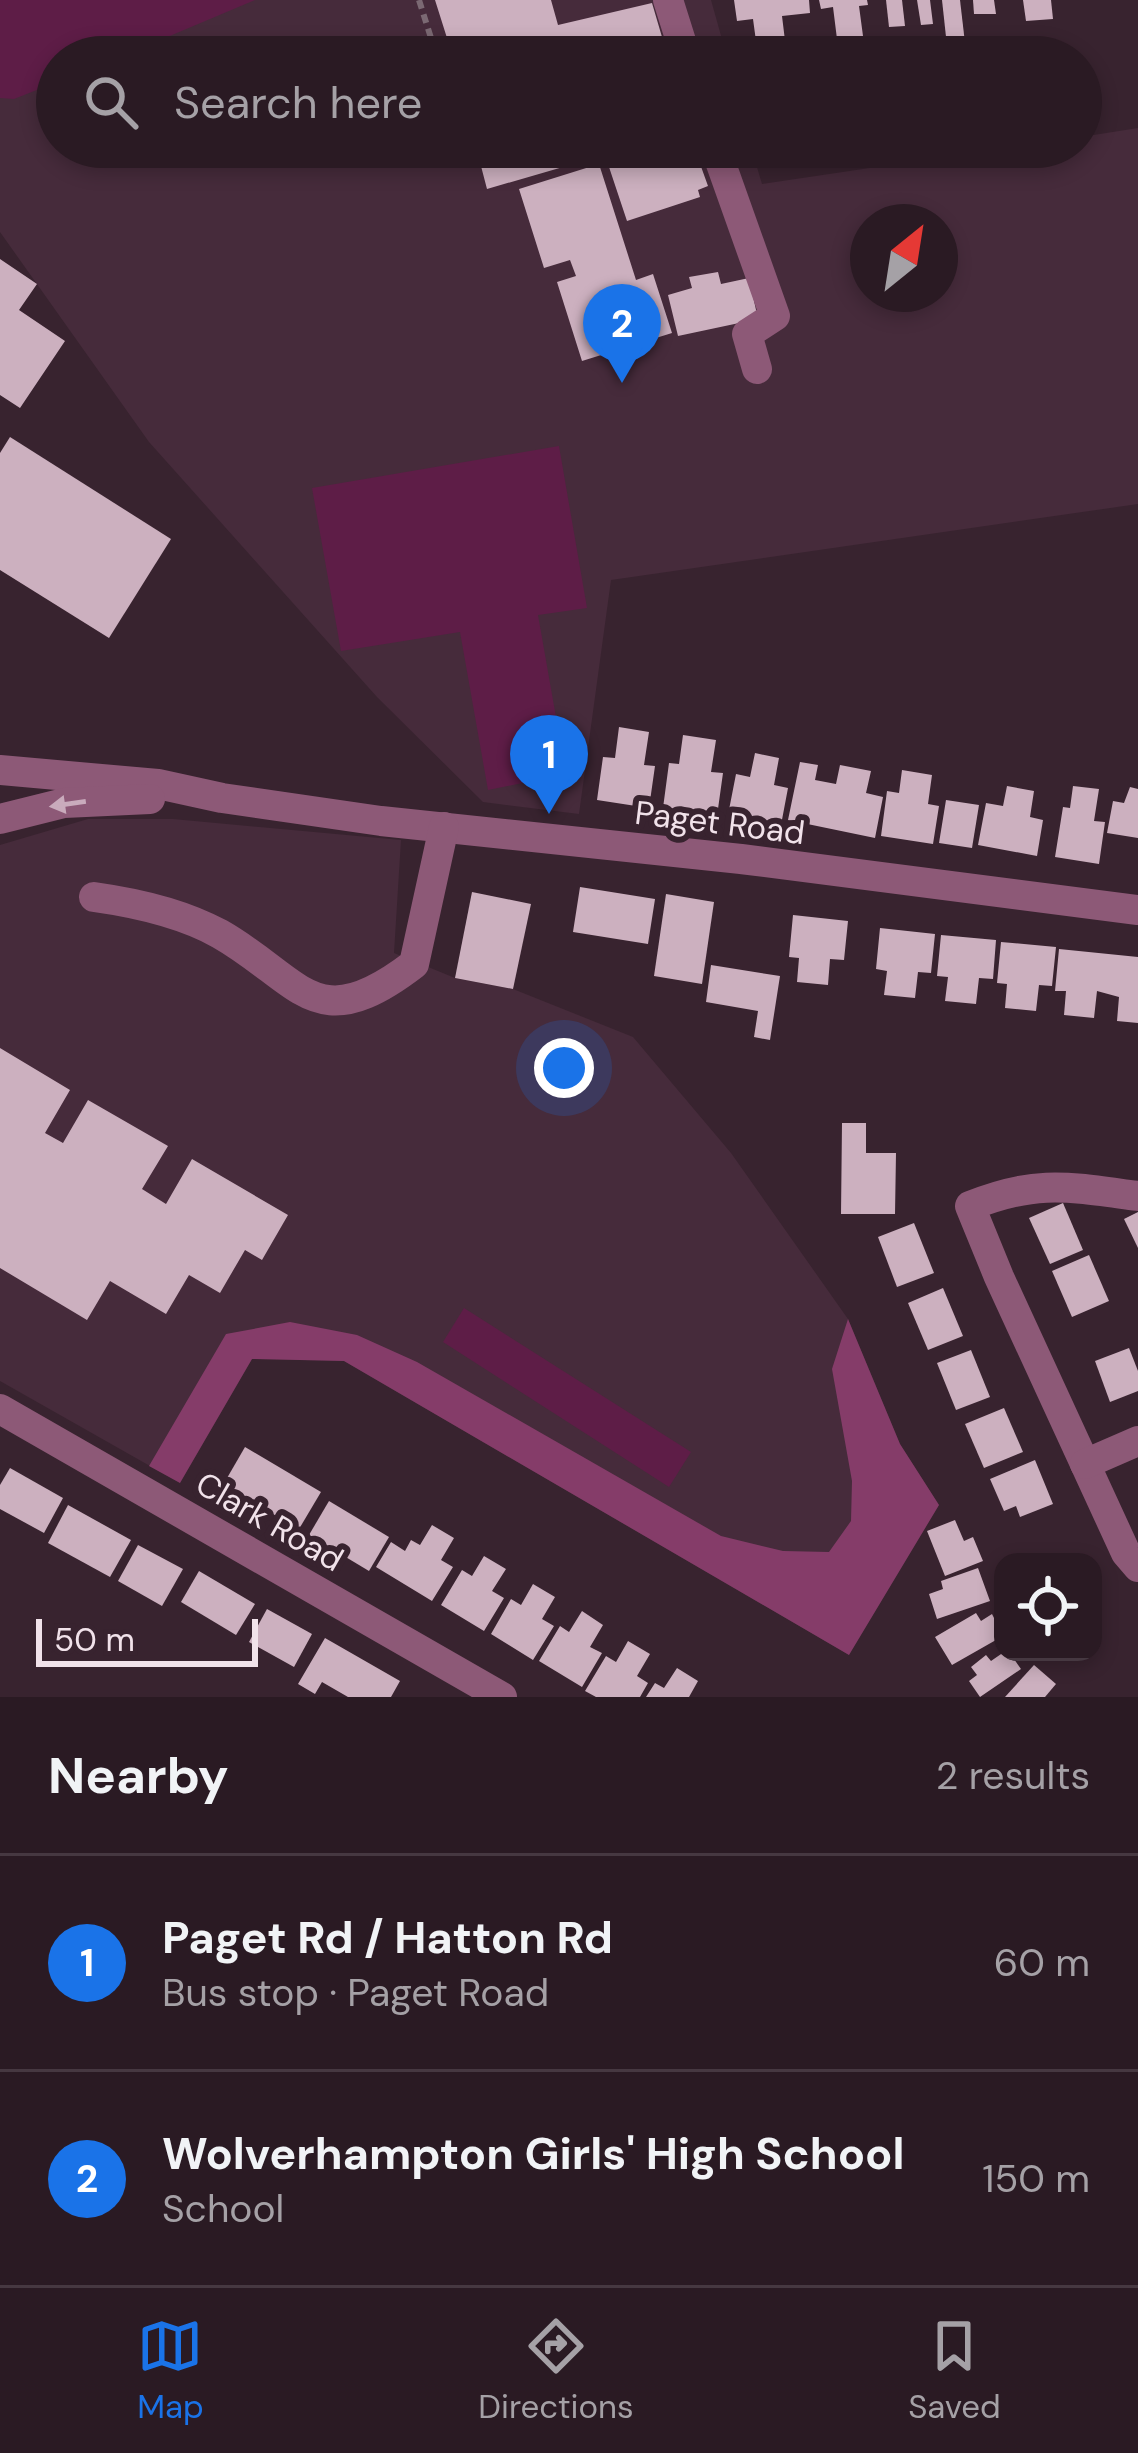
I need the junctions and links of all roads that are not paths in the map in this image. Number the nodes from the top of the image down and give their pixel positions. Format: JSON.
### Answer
{"nodes":[{"id":1,"x":668,"y":0,"type":"edge"},
{"id":2,"x":679,"y":36,"type":"edge"},
{"id":3,"x":722,"y":168,"type":"edge"},
{"id":4,"x":758,"y":369,"type":"dead end"},
{"id":5,"x":4,"y":770,"type":"edge"},
{"id":6,"x":221,"y":798,"type":"junction"},
{"id":7,"x":4,"y":817,"type":"edge"},
{"id":8,"x":444,"y":827,"type":"junction"},
{"id":9,"x":94,"y":897,"type":"dead end"},
{"id":10,"x":1138,"y":910,"type":"edge"},
{"id":11,"x":1138,"y":1196,"type":"edge"},
{"id":12,"x":0,"y":1409,"type":"edge"},
{"id":13,"x":1138,"y":1441,"type":"edge"},
{"id":14,"x":1085,"y":1463,"type":"junction"},
{"id":15,"x":1138,"y":1567,"type":"edge"},
{"id":16,"x":502,"y":1697,"type":"edge"}],
"edges":[{"from":1,"to":2,"type":"street"},
{"from":3,"to":4,"type":"street"},
{"from":5,"to":6,"type":"street","name":"Paget Road"},
{"from":5,"to":7,"type":"street"},
{"from":6,"to":7,"type":"street","name":"Paget Road","one_way":true},
{"from":6,"to":8,"type":"street","name":"Paget Road"},
{"from":8,"to":9,"type":"street"},
{"from":8,"to":10,"type":"street","name":"Paget Road"},
{"from":11,"to":14,"type":"street"},
{"from":12,"to":16,"type":"street","name":"Clark Road"},
{"from":13,"to":14,"type":"street"},
{"from":14,"to":15,"type":"street"}]}
